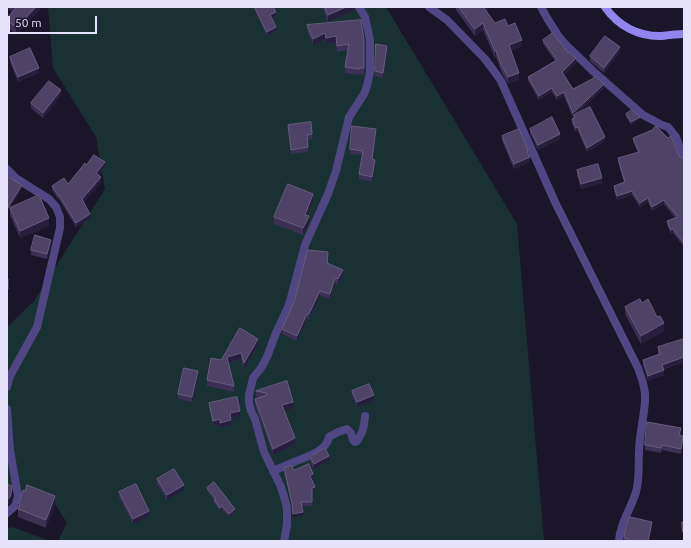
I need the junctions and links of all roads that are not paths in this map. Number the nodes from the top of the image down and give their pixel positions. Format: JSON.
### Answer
{"nodes":[{"id":1,"x":359,"y":7,"type":"edge"},
{"id":2,"x":429,"y":7,"type":"edge"},
{"id":3,"x":542,"y":7,"type":"edge"},
{"id":4,"x":605,"y":7,"type":"edge"},
{"id":5,"x":684,"y":34,"type":"edge"},
{"id":6,"x":684,"y":158,"type":"edge"},
{"id":7,"x":7,"y":170,"type":"edge"},
{"id":8,"x":7,"y":387,"type":"edge"},
{"id":9,"x":7,"y":409,"type":"edge"},
{"id":10,"x":366,"y":416,"type":"dead end"},
{"id":11,"x":273,"y":471,"type":"junction"},
{"id":12,"x":7,"y":513,"type":"edge"},
{"id":13,"x":284,"y":541,"type":"edge"},
{"id":14,"x":619,"y":541,"type":"edge"}],
"edges":[{"from":1,"to":11,"type":"street"},
{"from":2,"to":14,"type":"street"},
{"from":3,"to":6,"type":"street"},
{"from":4,"to":5,"type":"main road"},
{"from":7,"to":8,"type":"street"},
{"from":9,"to":12,"type":"street"},
{"from":10,"to":11,"type":"street"},
{"from":11,"to":13,"type":"street"}]}
